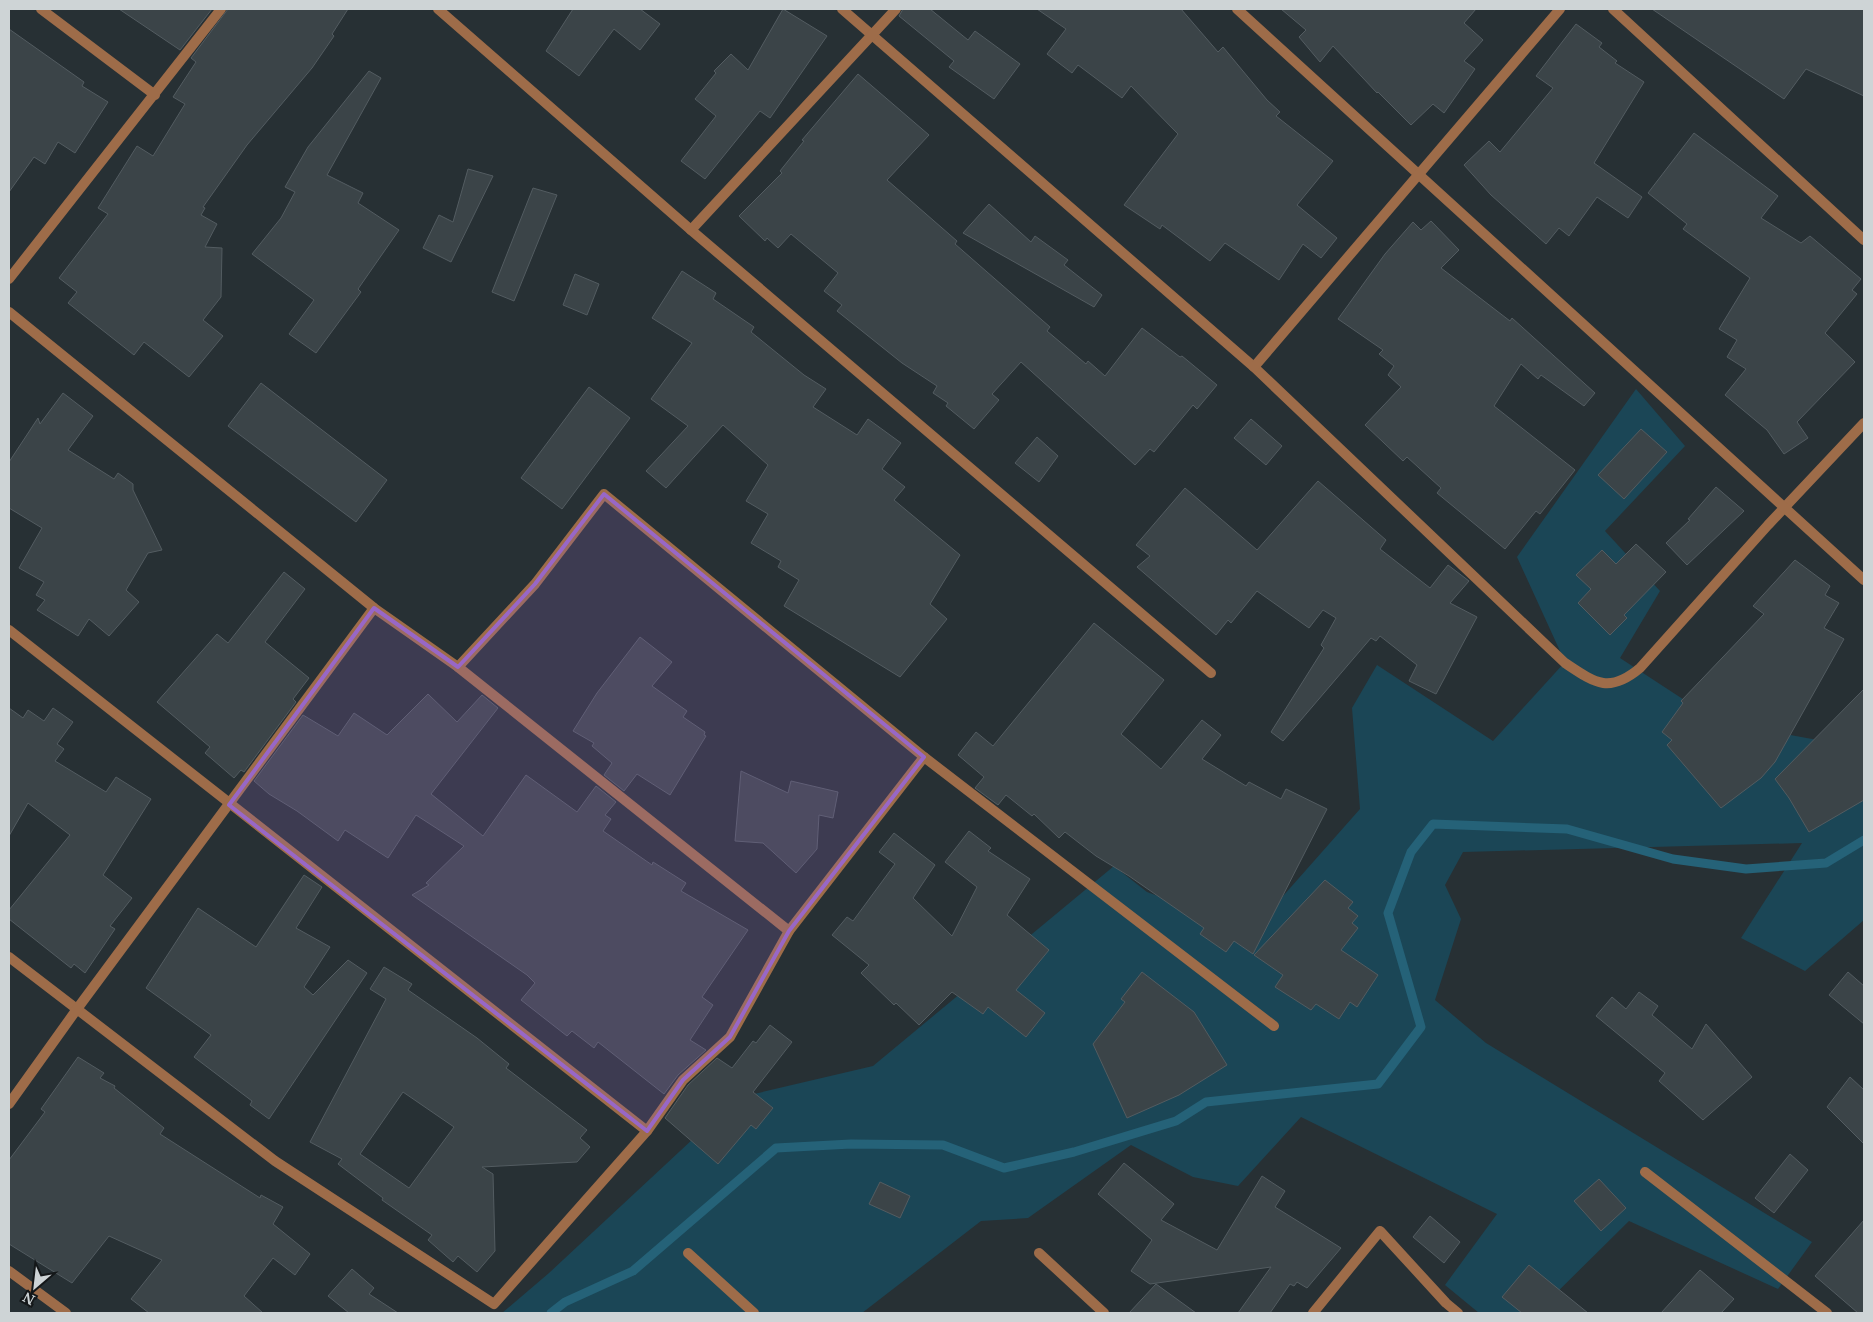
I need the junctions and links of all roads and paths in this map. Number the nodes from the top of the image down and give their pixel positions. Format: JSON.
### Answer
{"nodes":[{"id":1,"x":41,"y":9,"type":"edge"},
{"id":2,"x":221,"y":9,"type":"edge"},
{"id":3,"x":438,"y":9,"type":"edge"},
{"id":4,"x":842,"y":9,"type":"edge"},
{"id":5,"x":896,"y":9,"type":"edge"},
{"id":6,"x":1237,"y":9,"type":"edge"},
{"id":7,"x":1560,"y":9,"type":"edge"},
{"id":8,"x":1613,"y":9,"type":"edge"},
{"id":9,"x":874,"y":34,"type":"junction"},
{"id":10,"x":155,"y":95,"type":"junction"},
{"id":11,"x":1418,"y":174,"type":"junction"},
{"id":12,"x":691,"y":230,"type":"junction"},
{"id":13,"x":1864,"y":240,"type":"edge"},
{"id":14,"x":9,"y":279,"type":"edge"},
{"id":15,"x":9,"y":312,"type":"edge"},
{"id":16,"x":1254,"y":367,"type":"junction"},
{"id":17,"x":1864,"y":423,"type":"edge"},
{"id":18,"x":1784,"y":507,"type":"junction"},
{"id":19,"x":1864,"y":580,"type":"edge"},
{"id":20,"x":374,"y":608,"type":"junction"},
{"id":21,"x":9,"y":630,"type":"edge"},
{"id":22,"x":458,"y":667,"type":"junction"},
{"id":23,"x":1211,"y":673,"type":"dead end"},
{"id":24,"x":924,"y":757,"type":"junction"},
{"id":25,"x":229,"y":805,"type":"junction"},
{"id":26,"x":790,"y":931,"type":"junction"},
{"id":27,"x":9,"y":957,"type":"edge"},
{"id":28,"x":77,"y":1009,"type":"junction"},
{"id":29,"x":1274,"y":1026,"type":"dead end"},
{"id":30,"x":9,"y":1104,"type":"edge"},
{"id":31,"x":647,"y":1131,"type":"junction"},
{"id":32,"x":1645,"y":1172,"type":"dead end"},
{"id":33,"x":688,"y":1253,"type":"dead end"},
{"id":34,"x":1039,"y":1253,"type":"dead end"},
{"id":35,"x":9,"y":1271,"type":"edge"},
{"id":36,"x":66,"y":1313,"type":"edge"},
{"id":37,"x":754,"y":1313,"type":"edge"},
{"id":38,"x":1104,"y":1313,"type":"edge"},
{"id":39,"x":1313,"y":1313,"type":"edge"},
{"id":40,"x":1458,"y":1313,"type":"edge"},
{"id":41,"x":1827,"y":1313,"type":"edge"}],
"edges":[{"from":1,"to":10,"type":"street"},
{"from":2,"to":10,"type":"street"},
{"from":3,"to":12,"type":"street"},
{"from":4,"to":9,"type":"street"},
{"from":5,"to":9,"type":"street"},
{"from":6,"to":11,"type":"street"},
{"from":7,"to":11,"type":"street"},
{"from":8,"to":13,"type":"street"},
{"from":9,"to":12,"type":"street"},
{"from":9,"to":16,"type":"street"},
{"from":10,"to":14,"type":"street"},
{"from":11,"to":16,"type":"street"},
{"from":11,"to":18,"type":"street"},
{"from":12,"to":23,"type":"street"},
{"from":15,"to":20,"type":"street"},
{"from":16,"to":18,"type":"street"},
{"from":17,"to":18,"type":"street"},
{"from":18,"to":19,"type":"street"},
{"from":20,"to":22,"type":"street"},
{"from":20,"to":25,"type":"street"},
{"from":21,"to":25,"type":"street"},
{"from":22,"to":24,"type":"street"},
{"from":22,"to":26,"type":"street"},
{"from":24,"to":26,"type":"street"},
{"from":24,"to":29,"type":"street"},
{"from":25,"to":28,"type":"street"},
{"from":25,"to":31,"type":"street"},
{"from":26,"to":31,"type":"street"},
{"from":27,"to":28,"type":"street"},
{"from":28,"to":30,"type":"street"},
{"from":28,"to":31,"type":"street"},
{"from":32,"to":41,"type":"street"},
{"from":33,"to":37,"type":"street"},
{"from":34,"to":38,"type":"street"},
{"from":35,"to":36,"type":"street"},
{"from":39,"to":40,"type":"street"}]}
